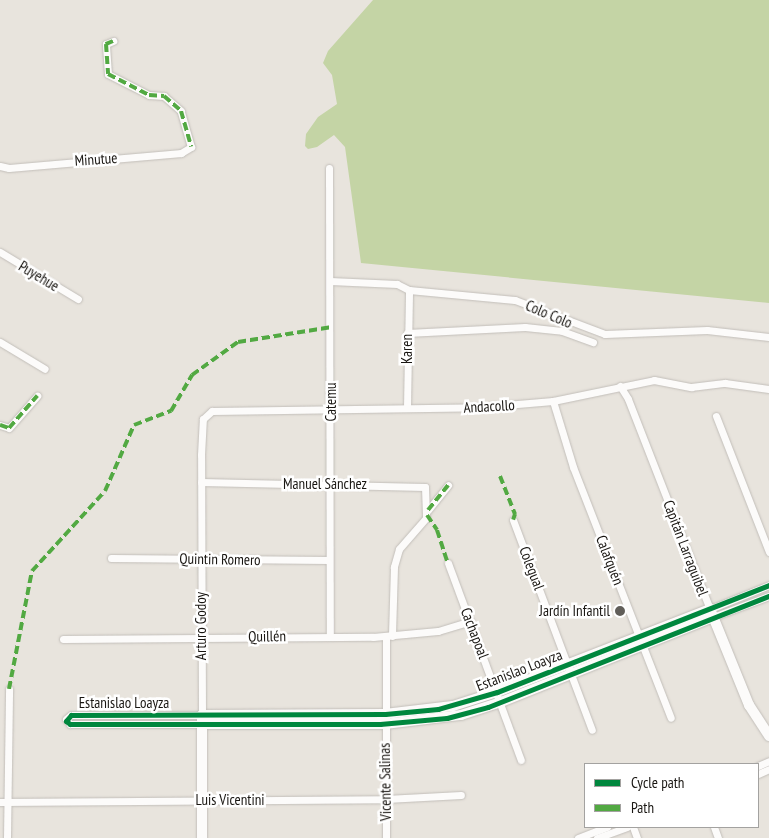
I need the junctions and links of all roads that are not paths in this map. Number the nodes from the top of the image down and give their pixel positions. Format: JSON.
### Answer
{"nodes":[{"id":1,"x":113,"y":42,"type":"dead end"},
{"id":2,"x":0,"y":166,"type":"edge"},
{"id":3,"x":329,"y":168,"type":"dead end"},
{"id":4,"x":0,"y":252,"type":"edge"},
{"id":5,"x":330,"y":281,"type":"junction"},
{"id":6,"x":409,"y":290,"type":"junction"},
{"id":7,"x":78,"y":299,"type":"dead end"},
{"id":8,"x":406,"y":333,"type":"junction"},
{"id":9,"x":769,"y":338,"type":"edge"},
{"id":10,"x":0,"y":342,"type":"edge"},
{"id":11,"x":593,"y":342,"type":"dead end"},
{"id":12,"x":45,"y":368,"type":"dead end"},
{"id":13,"x":620,"y":386,"type":"junction"},
{"id":14,"x":769,"y":389,"type":"edge"},
{"id":15,"x":37,"y":396,"type":"dead end"},
{"id":16,"x":554,"y":401,"type":"junction"},
{"id":17,"x":407,"y":408,"type":"junction"},
{"id":18,"x":331,"y":410,"type":"junction"},
{"id":19,"x":206,"y":415,"type":"joint"},
{"id":20,"x":716,"y":416,"type":"dead end"},
{"id":21,"x":0,"y":425,"type":"edge"},
{"id":22,"x":201,"y":482,"type":"junction"},
{"id":23,"x":331,"y":485,"type":"junction"},
{"id":24,"x":448,"y":485,"type":"dead end"},
{"id":25,"x":427,"y":513,"type":"junction"},
{"id":26,"x":514,"y":520,"type":"dead end"},
{"id":27,"x":769,"y":552,"type":"edge"},
{"id":28,"x":111,"y":558,"type":"dead end"},
{"id":29,"x":202,"y":559,"type":"junction"},
{"id":30,"x":329,"y":560,"type":"junction"},
{"id":31,"x":448,"y":563,"type":"dead end"},
{"id":32,"x":769,"y":585,"type":"edge"},
{"id":33,"x":769,"y":596,"type":"edge"},
{"id":34,"x":712,"y":613,"type":"junction"},
{"id":35,"x":470,"y":621,"type":"junction"},
{"id":36,"x":330,"y":636,"type":"junction"},
{"id":37,"x":389,"y":636,"type":"junction"},
{"id":38,"x":201,"y":637,"type":"junction"},
{"id":39,"x":63,"y":639,"type":"dead end"},
{"id":40,"x":641,"y":641,"type":"junction"},
{"id":41,"x":571,"y":669,"type":"junction"},
{"id":42,"x":9,"y":689,"type":"dead end"},
{"id":43,"x":499,"y":697,"type":"junction"},
{"id":44,"x":671,"y":718,"type":"dead end"},
{"id":45,"x":385,"y":719,"type":"junction"},
{"id":46,"x":202,"y":720,"type":"junction"},
{"id":47,"x":592,"y":730,"type":"dead end"},
{"id":48,"x":769,"y":736,"type":"edge"},
{"id":49,"x":521,"y":760,"type":"dead end"},
{"id":50,"x":461,"y":795,"type":"dead end"},
{"id":51,"x":386,"y":799,"type":"junction"},
{"id":52,"x":202,"y":801,"type":"junction"},
{"id":53,"x":3,"y":802,"type":"edge"},
{"id":54,"x":604,"y":828,"type":"edge"},
{"id":55,"x":623,"y":828,"type":"edge"},
{"id":56,"x":6,"y":838,"type":"edge"},
{"id":57,"x":202,"y":838,"type":"edge"},
{"id":58,"x":386,"y":838,"type":"edge"},
{"id":59,"x":578,"y":838,"type":"edge"},
{"id":60,"x":597,"y":838,"type":"edge"}],
"edges":[{"from":1,"to":2,"type":"street","name":"Minutue"},
{"from":3,"to":5,"type":"street","name":"Catemu"},
{"from":4,"to":7,"type":"street","name":"Puyehue"},
{"from":5,"to":6,"type":"street","name":"Colo Colo"},
{"from":5,"to":18,"type":"street","name":"Catemu"},
{"from":6,"to":8,"type":"street","name":"Karen"},
{"from":6,"to":9,"type":"street","name":"Colo Colo"},
{"from":8,"to":11,"type":"street","name":"Colo Colo"},
{"from":8,"to":17,"type":"street","name":"Karen"},
{"from":10,"to":12,"type":"street"},
{"from":13,"to":14,"type":"street","name":"Andacollo"},
{"from":13,"to":16,"type":"street","name":"Andacollo"},
{"from":13,"to":34,"type":"street","name":"Capitán Larraguibel"},
{"from":15,"to":21,"type":"street"},
{"from":16,"to":17,"type":"street","name":"Andacollo"},
{"from":16,"to":40,"type":"street","name":"Calafquén"},
{"from":17,"to":18,"type":"street","name":"Andacollo"},
{"from":18,"to":19,"type":"street","name":"Andacollo"},
{"from":18,"to":23,"type":"street","name":"Catemu"},
{"from":19,"to":22,"type":"street","name":"Arturo Godoy"},
{"from":20,"to":27,"type":"street"},
{"from":22,"to":23,"type":"street","name":"Manuel Sánchez"},
{"from":22,"to":29,"type":"street","name":"Arturo Godoy"},
{"from":23,"to":25,"type":"street","name":"Manuel Sánchez"},
{"from":23,"to":30,"type":"street","name":"Catemu"},
{"from":24,"to":25,"type":"street"},
{"from":25,"to":37,"type":"street","name":"Vicente Salinas"},
{"from":26,"to":41,"type":"street","name":"Colegual"},
{"from":28,"to":29,"type":"street","name":"Quintin Romero"},
{"from":29,"to":30,"type":"street","name":"Quintin Romero"},
{"from":29,"to":38,"type":"street","name":"Arturo Godoy"},
{"from":30,"to":36,"type":"street","name":"Catemu"},
{"from":31,"to":35,"type":"street","name":"Cachapoal"},
{"from":32,"to":34,"type":"street","name":"Estanislao Loayza"},
{"from":33,"to":34,"type":"street","name":"Estanislao Loayza"},
{"from":34,"to":40,"type":"street","name":"Estanislao Loayza"},
{"from":34,"to":48,"type":"street","name":"Capitán Larraguibel"},
{"from":35,"to":37,"type":"street","name":"Quillén"},
{"from":35,"to":43,"type":"street","name":"Cachapoal"},
{"from":36,"to":37,"type":"street","name":"Quillén"},
{"from":36,"to":38,"type":"street","name":"Quillén"},
{"from":37,"to":45,"type":"street","name":"Vicente Salinas"},
{"from":38,"to":39,"type":"street","name":"Quillén"},
{"from":38,"to":46,"type":"street","name":"Arturo Godoy"},
{"from":40,"to":41,"type":"street","name":"Estanislao Loayza"},
{"from":40,"to":44,"type":"street","name":"Calafquén"},
{"from":41,"to":43,"type":"street","name":"Estanislao Loayza"},
{"from":41,"to":47,"type":"street","name":"Colegual"},
{"from":42,"to":53,"type":"street"},
{"from":43,"to":45,"type":"street","name":"Estanislao Loayza"},
{"from":43,"to":49,"type":"street","name":"Cachapoal"},
{"from":45,"to":46,"type":"street","name":"Estanislao Loayza"},
{"from":45,"to":51,"type":"street","name":"Vicente Salinas"},
{"from":46,"to":46,"type":"street","name":"Estanislao Loayza"},
{"from":46,"to":52,"type":"street","name":"Arturo Godoy"},
{"from":50,"to":51,"type":"street","name":"Luis Vicentini"},
{"from":51,"to":52,"type":"street","name":"Luis Vicentini"},
{"from":51,"to":58,"type":"street","name":"Vicente Salinas"},
{"from":52,"to":53,"type":"street","name":"Luis Vicentini"},
{"from":52,"to":57,"type":"street","name":"Arturo Godoy"},
{"from":53,"to":56,"type":"street"},
{"from":54,"to":59,"type":"street"},
{"from":55,"to":60,"type":"street"}]}
